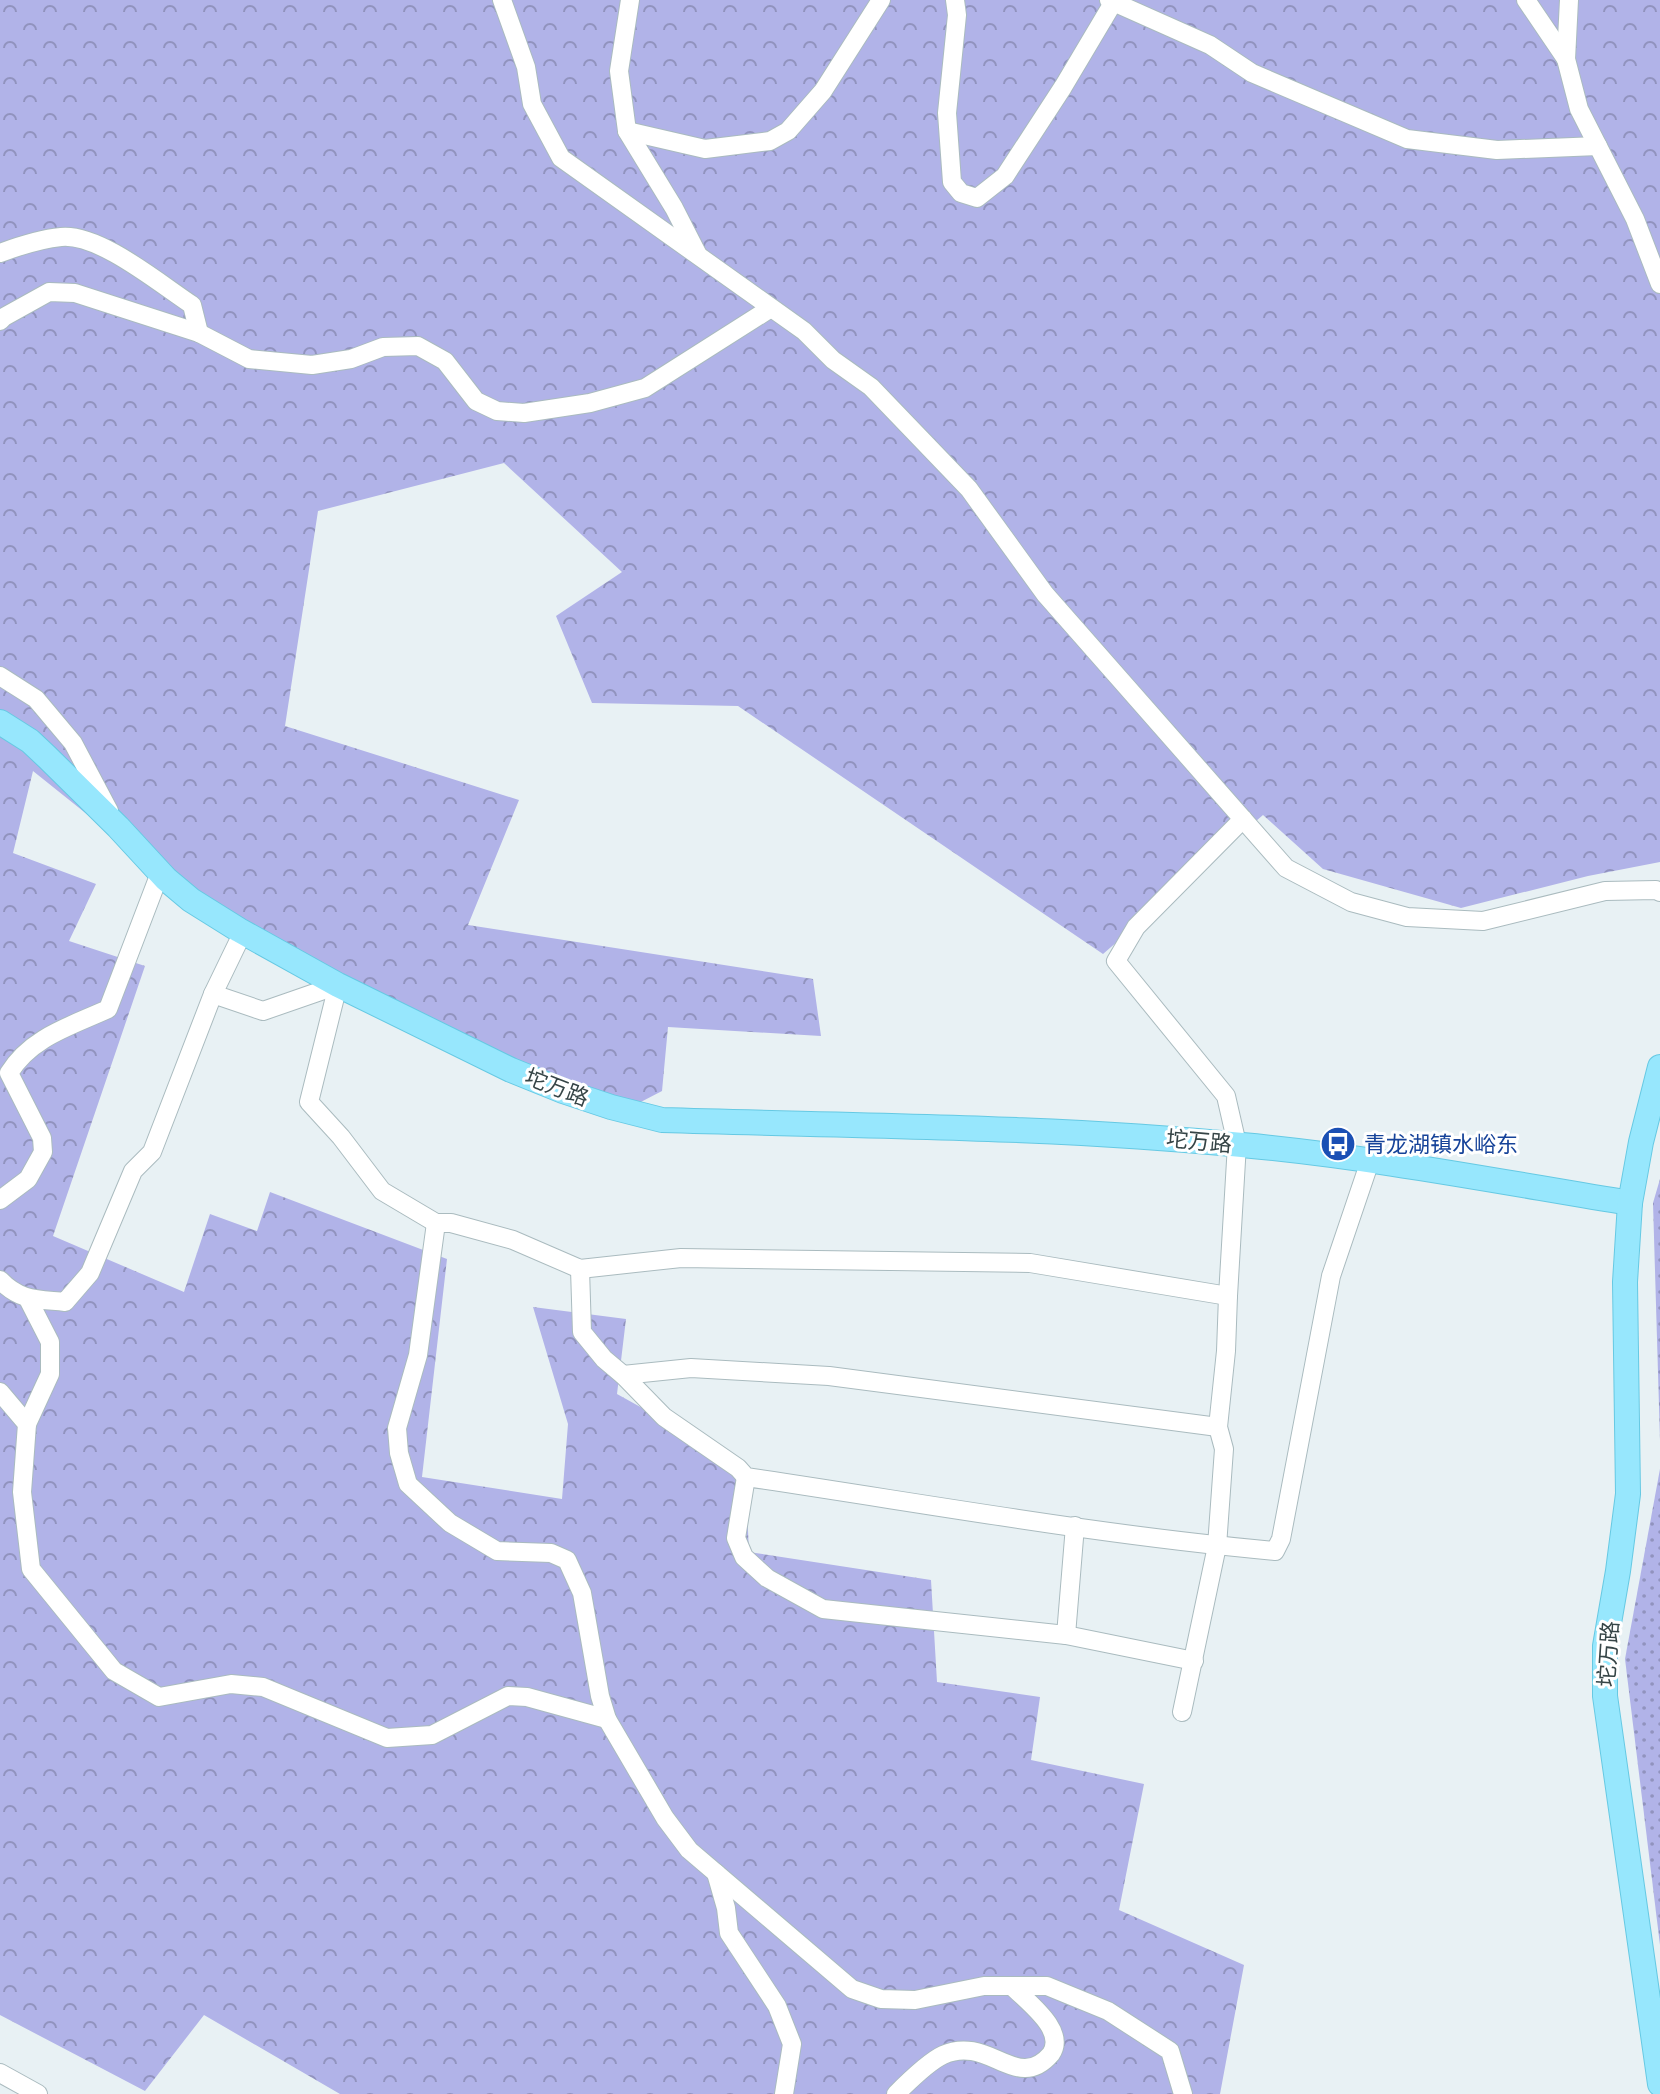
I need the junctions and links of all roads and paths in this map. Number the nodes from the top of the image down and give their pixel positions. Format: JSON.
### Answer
{"nodes":[{"id":1,"x":502,"y":0,"type":"edge"},
{"id":2,"x":630,"y":0,"type":"edge"},
{"id":3,"x":881,"y":0,"type":"edge"},
{"id":4,"x":955,"y":0,"type":"edge"},
{"id":5,"x":1526,"y":0,"type":"edge"},
{"id":6,"x":1569,"y":0,"type":"edge"},
{"id":7,"x":1111,"y":2,"type":"edge"},
{"id":8,"x":1566,"y":59,"type":"junction"},
{"id":9,"x":627,"y":131,"type":"junction"},
{"id":10,"x":1598,"y":146,"type":"junction"},
{"id":11,"x":0,"y":253,"type":"edge"},
{"id":12,"x":698,"y":255,"type":"junction"},
{"id":13,"x":1660,"y":284,"type":"edge"},
{"id":14,"x":771,"y":308,"type":"junction"},
{"id":15,"x":0,"y":321,"type":"edge"},
{"id":16,"x":199,"y":333,"type":"junction"},
{"id":17,"x":0,"y":676,"type":"edge"},
{"id":18,"x":0,"y":722,"type":"edge"},
{"id":19,"x":1243,"y":819,"type":"junction"},
{"id":20,"x":118,"y":827,"type":"junction"},
{"id":21,"x":160,"y":873,"type":"junction"},
{"id":22,"x":1659,"y":888,"type":"edge"},
{"id":23,"x":243,"y":932,"type":"junction"},
{"id":24,"x":338,"y":985,"type":"junction"},
{"id":25,"x":213,"y":994,"type":"junction"},
{"id":26,"x":1660,"y":1067,"type":"edge"},
{"id":27,"x":1237,"y":1144,"type":"junction"},
{"id":28,"x":1370,"y":1161,"type":"junction"},
{"id":29,"x":0,"y":1200,"type":"edge"},
{"id":30,"x":1630,"y":1203,"type":"junction"},
{"id":31,"x":436,"y":1223,"type":"junction"},
{"id":32,"x":580,"y":1269,"type":"junction"},
{"id":33,"x":0,"y":1280,"type":"edge"},
{"id":34,"x":1228,"y":1296,"type":"junction"},
{"id":35,"x":28,"y":1299,"type":"junction"},
{"id":36,"x":623,"y":1375,"type":"junction"},
{"id":37,"x":0,"y":1392,"type":"edge"},
{"id":38,"x":27,"y":1424,"type":"junction"},
{"id":39,"x":1218,"y":1427,"type":"junction"},
{"id":40,"x":746,"y":1477,"type":"junction"},
{"id":41,"x":1075,"y":1526,"type":"junction"},
{"id":42,"x":1217,"y":1546,"type":"junction"},
{"id":43,"x":1066,"y":1635,"type":"junction"},
{"id":44,"x":1194,"y":1661,"type":"junction"},
{"id":45,"x":1182,"y":1712,"type":"dead end"},
{"id":46,"x":607,"y":1719,"type":"junction"},
{"id":47,"x":716,"y":1873,"type":"junction"},
{"id":48,"x":1012,"y":1986,"type":"junction"},
{"id":49,"x":0,"y":2073,"type":"edge"},
{"id":50,"x":1660,"y":2084,"type":"edge"},
{"id":51,"x":38,"y":2094,"type":"edge"},
{"id":52,"x":784,"y":2094,"type":"edge"},
{"id":53,"x":896,"y":2094,"type":"edge"},
{"id":54,"x":1183,"y":2094,"type":"edge"}],
"edges":[{"from":1,"to":12,"type":"street"},
{"from":2,"to":9,"type":"street"},
{"from":3,"to":9,"type":"street"},
{"from":4,"to":7,"type":"street"},
{"from":5,"to":8,"type":"street"},
{"from":6,"to":8,"type":"street"},
{"from":7,"to":10,"type":"street"},
{"from":8,"to":10,"type":"street"},
{"from":9,"to":12,"type":"street"},
{"from":10,"to":13,"type":"street"},
{"from":11,"to":16,"type":"street"},
{"from":12,"to":14,"type":"street"},
{"from":14,"to":16,"type":"street"},
{"from":14,"to":19,"type":"street"},
{"from":15,"to":16,"type":"street"},
{"from":17,"to":20,"type":"street"},
{"from":18,"to":20,"type":"main road","name":"坨万路"},
{"from":19,"to":22,"type":"street"},
{"from":19,"to":27,"type":"street"},
{"from":20,"to":21,"type":"main road","name":"坨万路"},
{"from":21,"to":23,"type":"main road","name":"坨万路"},
{"from":21,"to":29,"type":"street"},
{"from":23,"to":24,"type":"main road","name":"坨万路"},
{"from":23,"to":25,"type":"street"},
{"from":24,"to":25,"type":"street"},
{"from":24,"to":27,"type":"main road","name":"坨万路"},
{"from":24,"to":31,"type":"street"},
{"from":25,"to":35,"type":"street"},
{"from":26,"to":30,"type":"main road"},
{"from":27,"to":28,"type":"main road","name":"坨万路"},
{"from":27,"to":34,"type":"street"},
{"from":28,"to":30,"type":"main road","name":"坨万路"},
{"from":28,"to":42,"type":"street"},
{"from":30,"to":50,"type":"main road","name":"坨万路"},
{"from":31,"to":32,"type":"street"},
{"from":31,"to":46,"type":"street"},
{"from":32,"to":34,"type":"street"},
{"from":32,"to":36,"type":"street"},
{"from":33,"to":35,"type":"street"},
{"from":34,"to":39,"type":"street"},
{"from":35,"to":38,"type":"street"},
{"from":36,"to":39,"type":"street"},
{"from":36,"to":40,"type":"street"},
{"from":37,"to":38,"type":"street"},
{"from":38,"to":46,"type":"street"},
{"from":39,"to":42,"type":"street"},
{"from":40,"to":41,"type":"street"},
{"from":40,"to":43,"type":"street"},
{"from":41,"to":42,"type":"street"},
{"from":41,"to":43,"type":"street"},
{"from":42,"to":44,"type":"street"},
{"from":43,"to":44,"type":"street"},
{"from":44,"to":45,"type":"street"},
{"from":46,"to":47,"type":"street"},
{"from":47,"to":48,"type":"street"},
{"from":47,"to":52,"type":"street"},
{"from":48,"to":53,"type":"street"},
{"from":48,"to":54,"type":"street"},
{"from":49,"to":51,"type":"street"}]}
